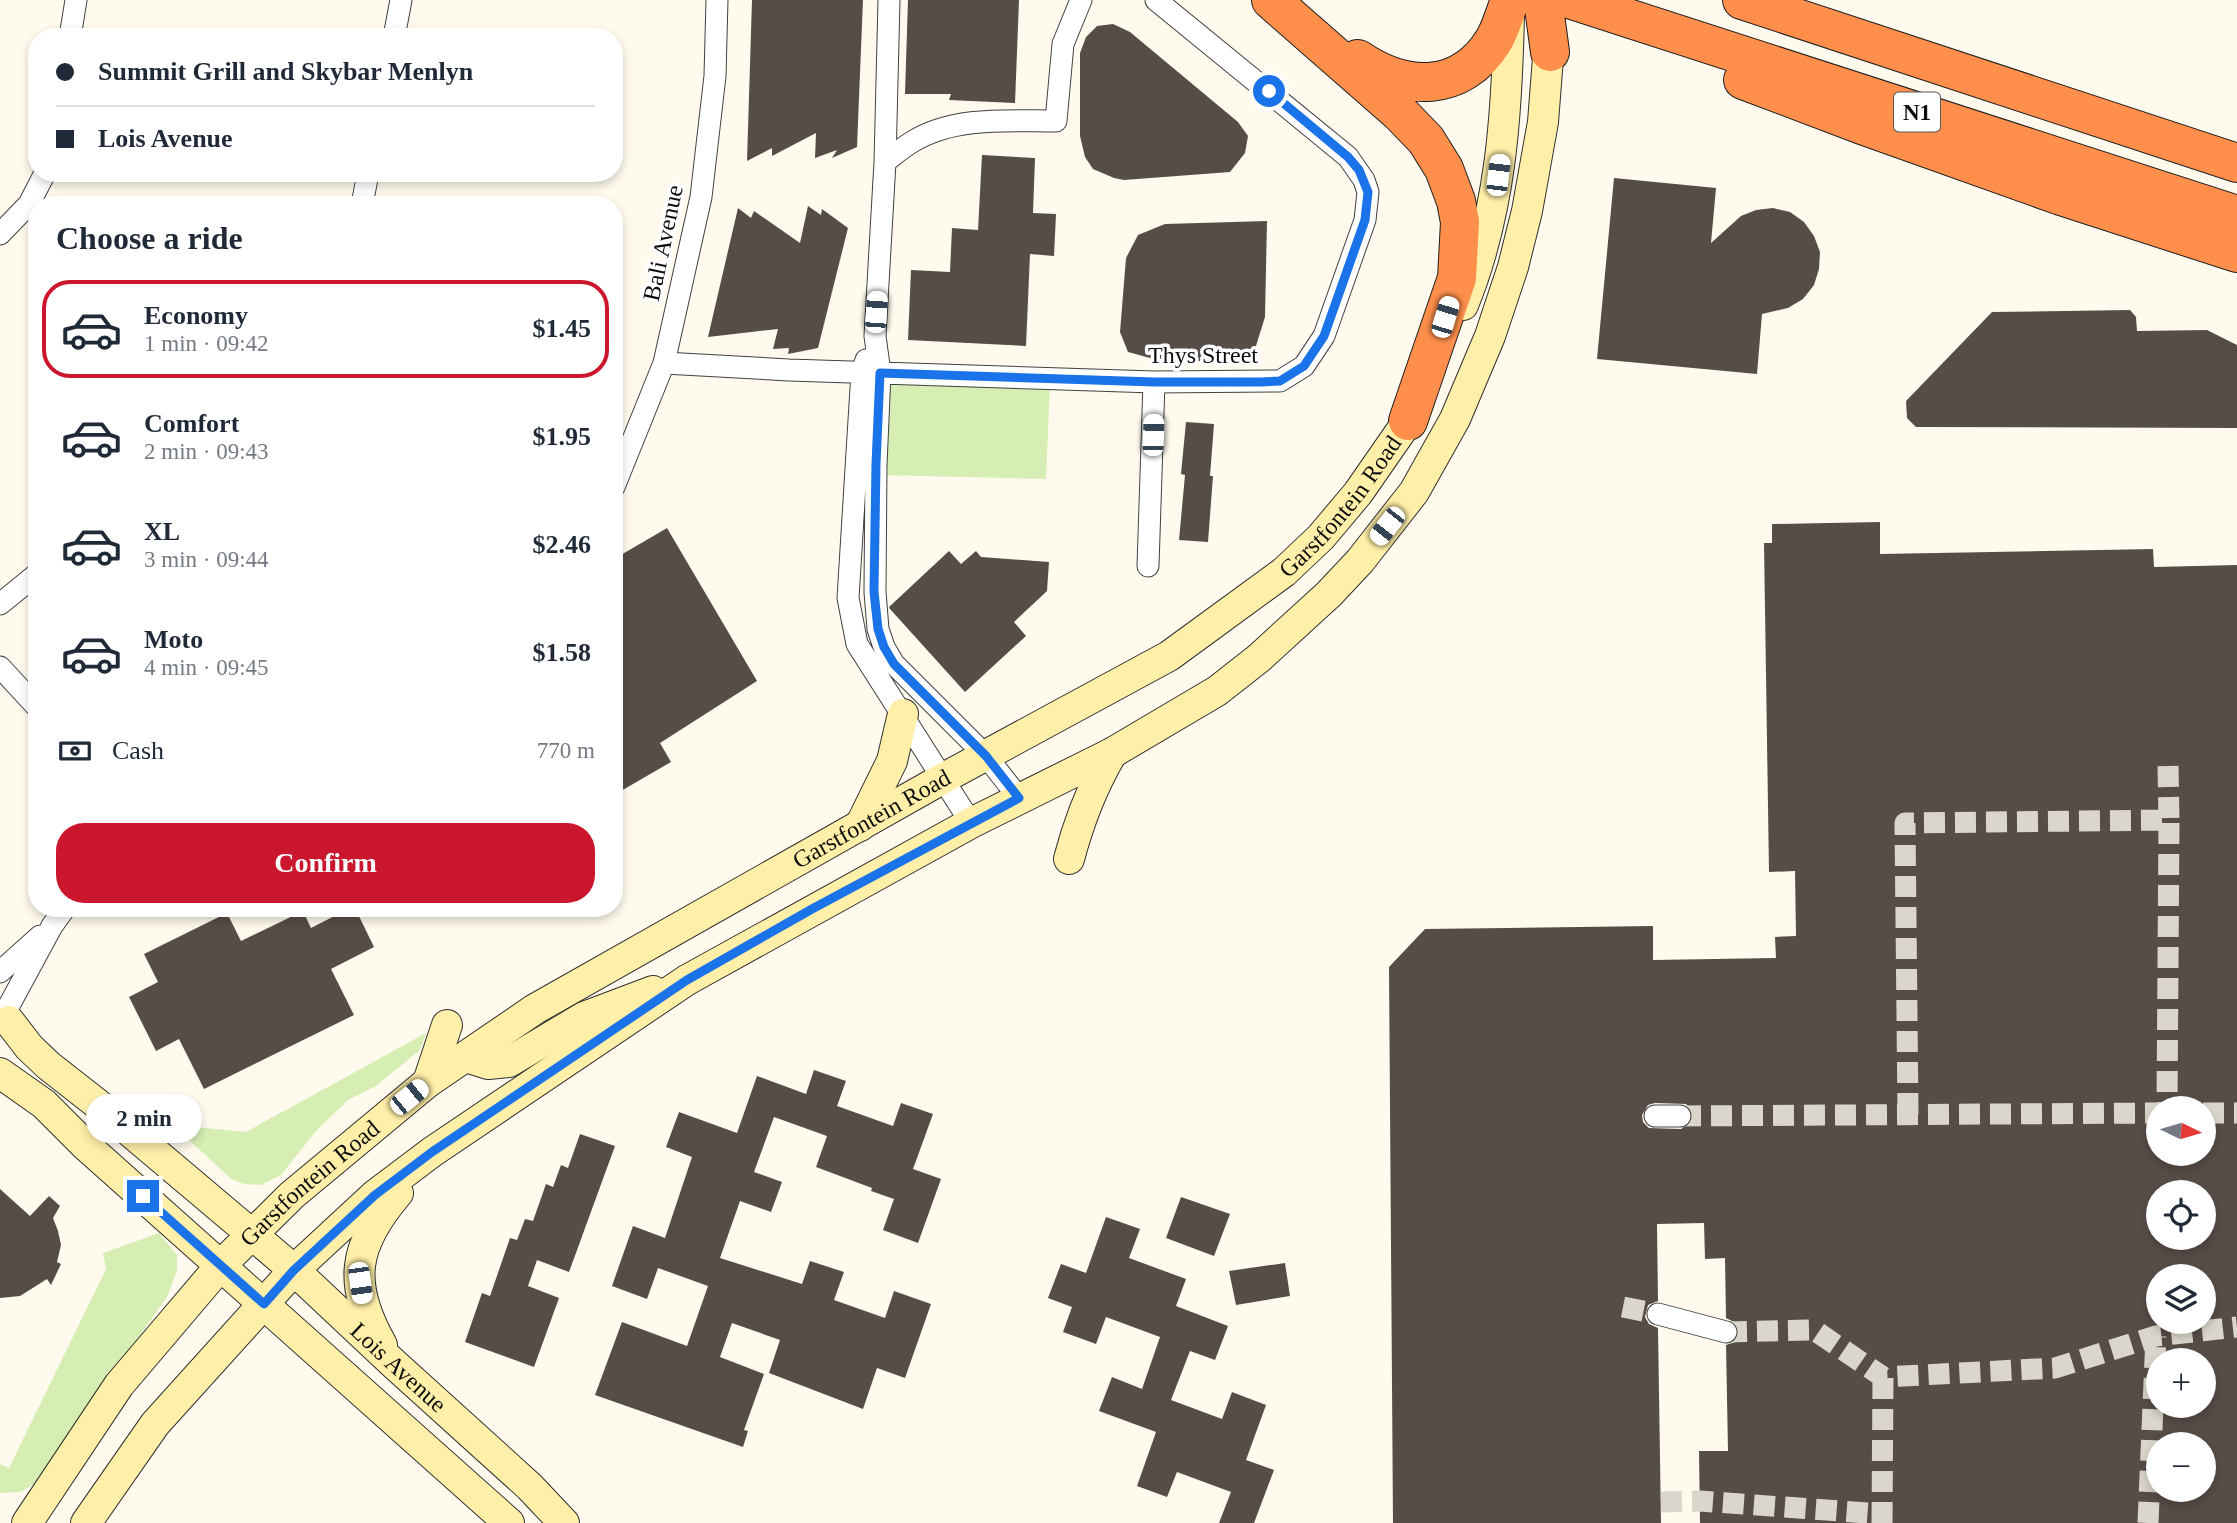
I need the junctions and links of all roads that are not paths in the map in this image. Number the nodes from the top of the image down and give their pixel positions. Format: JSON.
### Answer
{"nodes":[{"id":1,"x":76,"y":0,"type":"edge"},
{"id":2,"x":401,"y":0,"type":"edge"},
{"id":3,"x":717,"y":0,"type":"edge"},
{"id":4,"x":889,"y":0,"type":"edge"},
{"id":5,"x":1081,"y":0,"type":"edge"},
{"id":6,"x":1156,"y":0,"type":"edge"},
{"id":7,"x":1272,"y":0,"type":"edge"},
{"id":8,"x":1518,"y":0,"type":"edge"},
{"id":9,"x":1552,"y":0,"type":"edge"},
{"id":10,"x":1742,"y":0,"type":"edge"},
{"id":11,"x":1585,"y":4,"type":"edge"},
{"id":12,"x":71,"y":28,"type":"edge"},
{"id":13,"x":396,"y":28,"type":"edge"},
{"id":14,"x":1550,"y":52,"type":"junction"},
{"id":15,"x":1997,"y":84,"type":"junction"},
{"id":16,"x":2237,"y":136,"type":"edge"},
{"id":17,"x":885,"y":162,"type":"junction"},
{"id":18,"x":2237,"y":163,"type":"edge"},
{"id":19,"x":28,"y":205,"type":"edge"},
{"id":20,"x":2237,"y":215,"type":"edge"},
{"id":21,"x":0,"y":234,"type":"edge"},
{"id":22,"x":2237,"y":253,"type":"edge"},
{"id":23,"x":664,"y":363,"type":"junction"},
{"id":24,"x":871,"y":373,"type":"junction"},
{"id":25,"x":1154,"y":382,"type":"junction"},
{"id":26,"x":1409,"y":421,"type":"junction"},
{"id":27,"x":623,"y":465,"type":"edge"},
{"id":28,"x":1149,"y":566,"type":"dead end"},
{"id":29,"x":28,"y":581,"type":"edge"},
{"id":30,"x":0,"y":604,"type":"edge"},
{"id":31,"x":0,"y":667,"type":"edge"},
{"id":32,"x":28,"y":697,"type":"edge"},
{"id":33,"x":903,"y":714,"type":"junction"},
{"id":34,"x":1112,"y":753,"type":"junction"},
{"id":35,"x":986,"y":756,"type":"junction"},
{"id":36,"x":942,"y":779,"type":"junction"},
{"id":37,"x":1019,"y":798,"type":"junction"},
{"id":38,"x":971,"y":823,"type":"junction"},
{"id":39,"x":860,"y":826,"type":"junction"},
{"id":40,"x":1069,"y":859,"type":"dead end"},
{"id":41,"x":58,"y":917,"type":"edge"},
{"id":42,"x":52,"y":926,"type":"junction"},
{"id":43,"x":0,"y":972,"type":"edge"},
{"id":44,"x":687,"y":980,"type":"junction"},
{"id":45,"x":5,"y":1011,"type":"edge"},
{"id":46,"x":447,"y":1025,"type":"dead end"},
{"id":47,"x":0,"y":1050,"type":"edge"},
{"id":48,"x":466,"y":1057,"type":"junction"},
{"id":49,"x":0,"y":1073,"type":"edge"},
{"id":50,"x":428,"y":1082,"type":"junction"},
{"id":51,"x":1655,"y":1116,"type":"dead end"},
{"id":52,"x":1680,"y":1116,"type":"tunnel mouth"},
{"id":53,"x":432,"y":1152,"type":"junction"},
{"id":54,"x":253,"y":1234,"type":"junction"},
{"id":55,"x":221,"y":1265,"type":"junction"},
{"id":56,"x":294,"y":1270,"type":"junction"},
{"id":57,"x":264,"y":1304,"type":"junction"},
{"id":58,"x":1658,"y":1314,"type":"tunnel mouth"},
{"id":59,"x":1726,"y":1332,"type":"tunnel mouth"},
{"id":60,"x":393,"y":1363,"type":"junction"},
{"id":61,"x":27,"y":1523,"type":"edge"},
{"id":62,"x":86,"y":1523,"type":"edge"},
{"id":63,"x":509,"y":1523,"type":"edge"},
{"id":64,"x":565,"y":1523,"type":"edge"}],
"edges":[{"from":1,"to":12,"type":"street"},
{"from":2,"to":13,"type":"street"},
{"from":3,"to":23,"type":"street","name":"Bali Avenue"},
{"from":4,"to":17,"type":"street"},
{"from":5,"to":17,"type":"street"},
{"from":6,"to":25,"type":"street","name":"Thys Street"},
{"from":7,"to":8,"type":"highway"},
{"from":7,"to":26,"type":"highway"},
{"from":8,"to":14,"type":"highway"},
{"from":8,"to":26,"type":"main road","name":"Garstfontein Road"},
{"from":9,"to":14,"type":"main road","name":"Garstfontein Road"},
{"from":10,"to":15,"type":"highway","number":"N1"},
{"from":11,"to":20,"type":"highway","number":"N1"},
{"from":11,"to":22,"type":"highway"},
{"from":14,"to":34,"type":"main road","name":"Garstfontein Road"},
{"from":15,"to":16,"type":"highway"},
{"from":15,"to":18,"type":"highway","number":"N1"},
{"from":17,"to":24,"type":"street"},
{"from":19,"to":21,"type":"street"},
{"from":23,"to":24,"type":"street","name":"Thys Street"},
{"from":23,"to":27,"type":"street","name":"Bali Avenue"},
{"from":24,"to":25,"type":"street","name":"Thys Street"},
{"from":24,"to":33,"type":"street"},
{"from":24,"to":35,"type":"street"},
{"from":25,"to":28,"type":"street"},
{"from":26,"to":35,"type":"main road","name":"Garstfontein Road"},
{"from":29,"to":30,"type":"street"},
{"from":31,"to":32,"type":"street"},
{"from":33,"to":36,"type":"street"},
{"from":33,"to":39,"type":"main road"},
{"from":34,"to":37,"type":"main road","name":"Garstfontein Road"},
{"from":34,"to":40,"type":"main road"},
{"from":35,"to":36,"type":"main road","name":"Garstfontein Road"},
{"from":35,"to":37,"type":"street"},
{"from":36,"to":38,"type":"street"},
{"from":36,"to":39,"type":"main road","name":"Garstfontein Road"},
{"from":37,"to":38,"type":"main road","name":"Garstfontein Road"},
{"from":38,"to":44,"type":"main road","name":"Garstfontein Road"},
{"from":39,"to":48,"type":"main road","name":"Garstfontein Road"},
{"from":41,"to":42,"type":"street"},
{"from":42,"to":43,"type":"street"},
{"from":42,"to":45,"type":"street"},
{"from":44,"to":48,"type":"main road"},
{"from":44,"to":53,"type":"main road","name":"Garstfontein Road"},
{"from":45,"to":47,"type":"main road"},
{"from":45,"to":54,"type":"main road","name":"Lois Avenue"},
{"from":46,"to":50,"type":"main road"},
{"from":48,"to":50,"type":"main road","name":"Garstfontein Road"},
{"from":49,"to":55,"type":"main road","name":"Lois Avenue"},
{"from":50,"to":54,"type":"main road","name":"Garstfontein Road"},
{"from":51,"to":52,"type":"street"},
{"from":53,"to":56,"type":"main road","name":"Garstfontein Road"},
{"from":53,"to":60,"type":"main road"},
{"from":54,"to":55,"type":"main road","name":"Garstfontein Road"},
{"from":54,"to":56,"type":"main road","name":"Lois Avenue"},
{"from":55,"to":57,"type":"main road","name":"Lois Avenue"},
{"from":55,"to":61,"type":"main road","name":"Garstfontein Road"},
{"from":56,"to":57,"type":"main road","name":"Garstfontein Road"},
{"from":56,"to":60,"type":"main road","name":"Lois Avenue"},
{"from":57,"to":62,"type":"main road","name":"Garstfontein Road"},
{"from":57,"to":63,"type":"main road","name":"Lois Avenue"},
{"from":58,"to":59,"type":"street"},
{"from":60,"to":64,"type":"main road","name":"Lois Avenue"}]}
